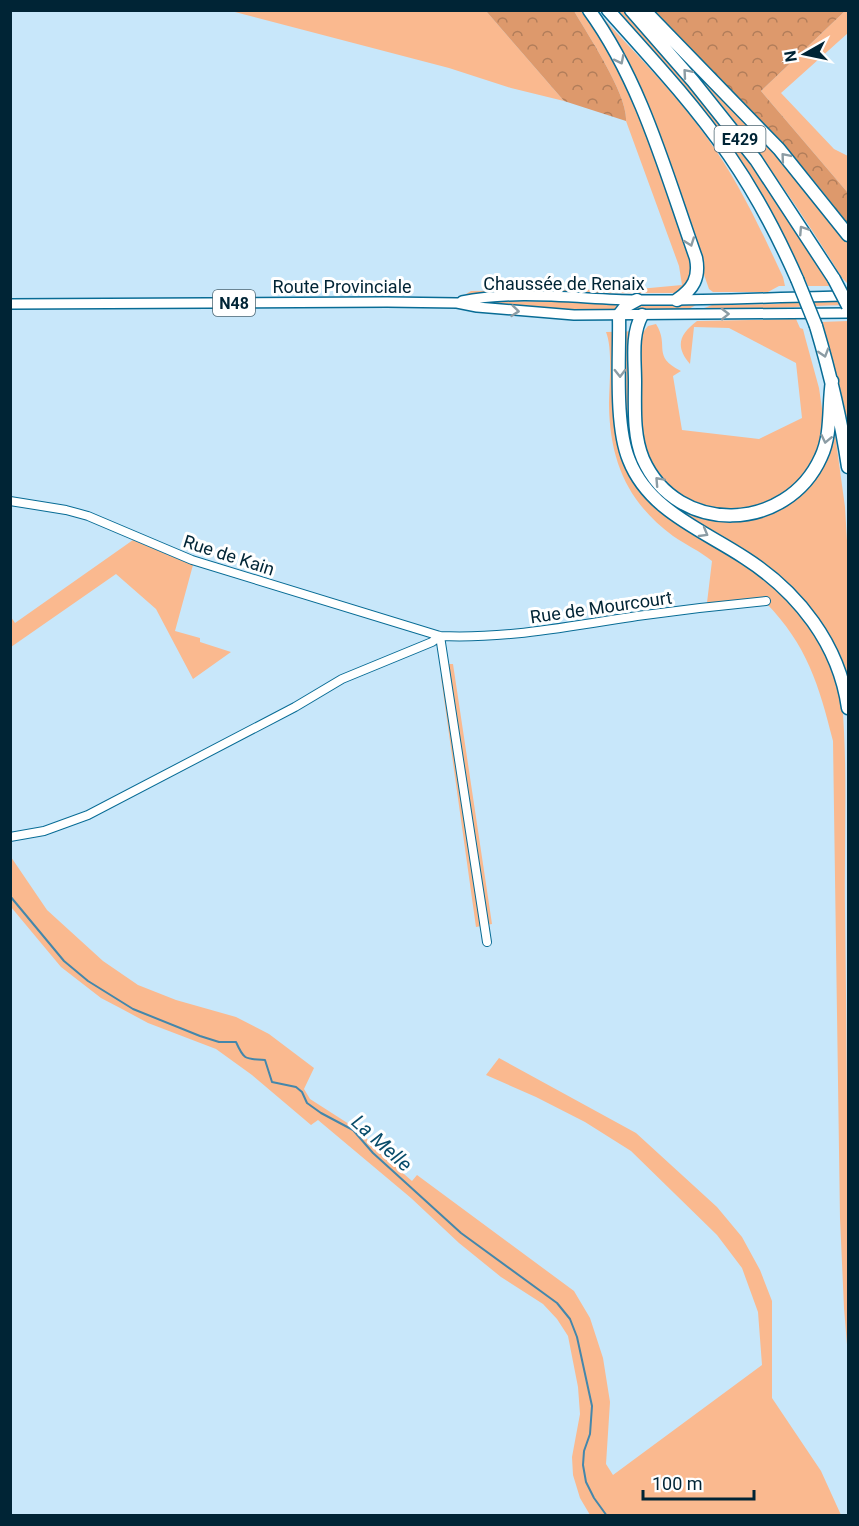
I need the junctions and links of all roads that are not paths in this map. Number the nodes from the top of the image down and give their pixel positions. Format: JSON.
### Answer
{"nodes":[{"id":1,"x":589,"y":10,"type":"edge"},
{"id":2,"x":608,"y":10,"type":"edge"},
{"id":3,"x":630,"y":10,"type":"edge"},
{"id":4,"x":644,"y":10,"type":"edge"},
{"id":5,"x":849,"y":235,"type":"edge"},
{"id":6,"x":849,"y":296,"type":"edge"},
{"id":7,"x":637,"y":300,"type":"junction"},
{"id":8,"x":676,"y":300,"type":"junction"},
{"id":9,"x":457,"y":303,"type":"junction"},
{"id":10,"x":10,"y":304,"type":"edge"},
{"id":11,"x":849,"y":306,"type":"edge"},
{"id":12,"x":849,"y":313,"type":"edge"},
{"id":13,"x":619,"y":315,"type":"junction"},
{"id":14,"x":642,"y":315,"type":"junction"},
{"id":15,"x":832,"y":381,"type":"junction"},
{"id":16,"x":849,"y":467,"type":"edge"},
{"id":17,"x":10,"y":501,"type":"edge"},
{"id":18,"x":766,"y":601,"type":"dead end"},
{"id":19,"x":440,"y":636,"type":"junction"},
{"id":20,"x":849,"y":708,"type":"edge"},
{"id":21,"x":10,"y":837,"type":"edge"},
{"id":22,"x":488,"y":942,"type":"dead end"}],
"edges":[{"from":1,"to":8,"type":"highway","one_way":true},
{"from":2,"to":15,"type":"highway","number":"E429","one_way":true,"bridge":true},
{"from":11,"to":3,"type":"highway","number":"E429","one_way":true,"bridge":true},
{"from":5,"to":4,"type":"highway","one_way":true},
{"from":6,"to":8,"type":"main road","name":"Chaussée de Renaix","number":"N48"},
{"from":7,"to":8,"type":"main road","name":"Chaussée de Renaix","number":"N48"},
{"from":7,"to":9,"type":"main road","name":"Chaussée de Renaix","number":"N48"},
{"from":7,"to":13,"type":"highway"},
{"from":9,"to":10,"type":"main road","name":"Route Provinciale","number":"N48"},
{"from":9,"to":13,"type":"main road","name":"Chaussée de Renaix","number":"N48","one_way":true},
{"from":14,"to":12,"type":"main road","name":"Chaussée de Renaix","number":"N48","one_way":true},
{"from":13,"to":14,"type":"main road","name":"Chaussée de Renaix","number":"N48"},
{"from":13,"to":20,"type":"highway","one_way":true},
{"from":15,"to":14,"type":"highway","one_way":true},
{"from":15,"to":16,"type":"highway","number":"E429"},
{"from":17,"to":19,"type":"street","name":"Rue de Kain"},
{"from":18,"to":19,"type":"street","name":"Rue de Mourcourt"},
{"from":19,"to":21,"type":"street"},
{"from":19,"to":22,"type":"street"}]}
